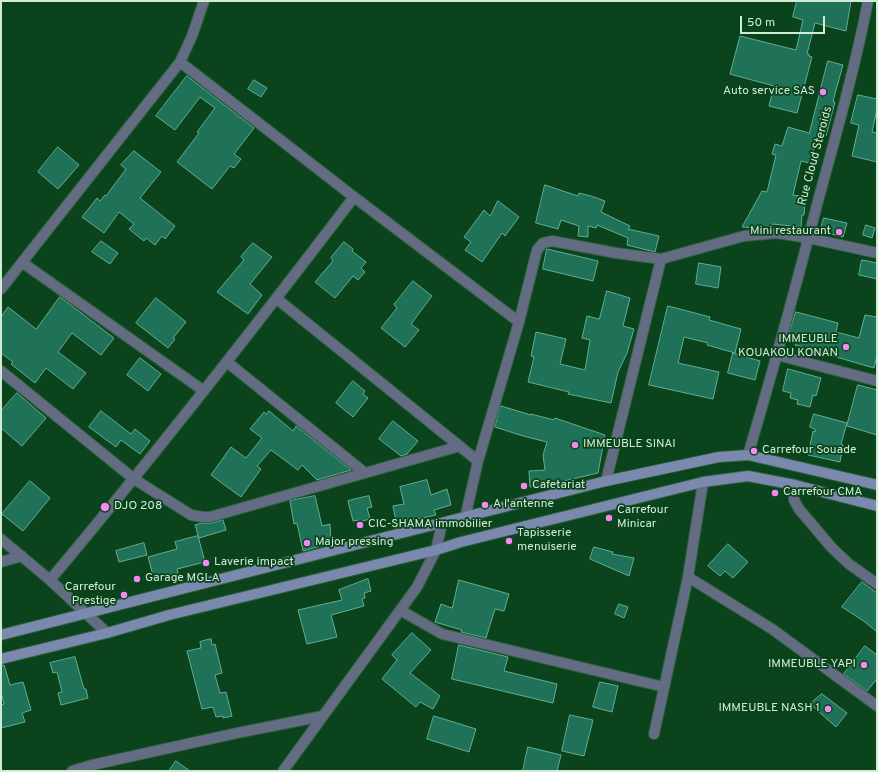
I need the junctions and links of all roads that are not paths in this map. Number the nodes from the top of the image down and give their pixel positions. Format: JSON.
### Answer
{"nodes":[{"id":1,"x":204,"y":1,"type":"edge"},
{"id":2,"x":868,"y":1,"type":"edge"},
{"id":3,"x":180,"y":62,"type":"junction"},
{"id":4,"x":354,"y":198,"type":"junction"},
{"id":5,"x":808,"y":238,"type":"junction"},
{"id":6,"x":877,"y":253,"type":"edge"},
{"id":7,"x":661,"y":259,"type":"junction"},
{"id":8,"x":23,"y":263,"type":"junction"},
{"id":9,"x":1,"y":289,"type":"edge"},
{"id":10,"x":277,"y":298,"type":"junction"},
{"id":11,"x":519,"y":322,"type":"junction"},
{"id":12,"x":777,"y":355,"type":"junction"},
{"id":13,"x":227,"y":362,"type":"junction"},
{"id":14,"x":1,"y":371,"type":"edge"},
{"id":15,"x":877,"y":381,"type":"edge"},
{"id":16,"x":204,"y":391,"type":"junction"},
{"id":17,"x":460,"y":446,"type":"junction"},
{"id":18,"x":748,"y":455,"type":"junction"},
{"id":19,"x":478,"y":462,"type":"junction"},
{"id":20,"x":365,"y":473,"type":"junction"},
{"id":21,"x":134,"y":480,"type":"junction"},
{"id":22,"x":606,"y":481,"type":"junction"},
{"id":23,"x":703,"y":482,"type":"junction"},
{"id":24,"x":795,"y":485,"type":"junction"},
{"id":25,"x":877,"y":485,"type":"edge"},
{"id":26,"x":877,"y":506,"type":"edge"},
{"id":27,"x":465,"y":518,"type":"junction"},
{"id":28,"x":442,"y":523,"type":"junction"},
{"id":29,"x":1,"y":540,"type":"edge"},
{"id":30,"x":436,"y":550,"type":"junction"},
{"id":31,"x":22,"y":556,"type":"junction"},
{"id":32,"x":1,"y":562,"type":"edge"},
{"id":33,"x":688,"y":578,"type":"junction"},
{"id":34,"x":50,"y":580,"type":"junction"},
{"id":35,"x":877,"y":584,"type":"edge"},
{"id":36,"x":400,"y":610,"type":"junction"},
{"id":37,"x":86,"y":612,"type":"junction"},
{"id":38,"x":107,"y":633,"type":"junction"},
{"id":39,"x":1,"y":634,"type":"edge"},
{"id":40,"x":1,"y":659,"type":"edge"},
{"id":41,"x":664,"y":687,"type":"junction"},
{"id":42,"x":877,"y":706,"type":"edge"},
{"id":43,"x":323,"y":716,"type":"junction"},
{"id":44,"x":654,"y":734,"type":"dead end"},
{"id":45,"x":72,"y":771,"type":"edge"},
{"id":46,"x":283,"y":771,"type":"edge"}],
"edges":[{"from":1,"to":3,"type":"street"},
{"from":2,"to":5,"type":"street","name":"Rue Cloud Steroids"},
{"from":3,"to":4,"type":"street"},
{"from":3,"to":8,"type":"street"},
{"from":4,"to":10,"type":"street"},
{"from":4,"to":11,"type":"street"},
{"from":5,"to":6,"type":"street"},
{"from":5,"to":7,"type":"street"},
{"from":5,"to":12,"type":"street","name":"Rue Cloud Steroids"},
{"from":7,"to":11,"type":"street"},
{"from":7,"to":22,"type":"street"},
{"from":8,"to":9,"type":"street"},
{"from":8,"to":16,"type":"street"},
{"from":10,"to":13,"type":"street"},
{"from":10,"to":17,"type":"street"},
{"from":11,"to":19,"type":"street"},
{"from":12,"to":15,"type":"street"},
{"from":12,"to":18,"type":"street","name":"Rue Cloud Steroids"},
{"from":13,"to":16,"type":"street"},
{"from":13,"to":20,"type":"street"},
{"from":14,"to":21,"type":"street"},
{"from":16,"to":21,"type":"street"},
{"from":17,"to":19,"type":"street"},
{"from":17,"to":20,"type":"street"},
{"from":18,"to":22,"type":"main road"},
{"from":18,"to":25,"type":"main road"},
{"from":19,"to":27,"type":"street"},
{"from":20,"to":21,"type":"street"},
{"from":21,"to":34,"type":"street"},
{"from":22,"to":27,"type":"main road"},
{"from":23,"to":24,"type":"main road"},
{"from":23,"to":30,"type":"main road"},
{"from":23,"to":33,"type":"street"},
{"from":24,"to":26,"type":"main road"},
{"from":24,"to":35,"type":"street"},
{"from":27,"to":28,"type":"main road"},
{"from":28,"to":30,"type":"street"},
{"from":28,"to":37,"type":"main road"},
{"from":29,"to":31,"type":"street"},
{"from":30,"to":36,"type":"street"},
{"from":30,"to":38,"type":"main road"},
{"from":31,"to":32,"type":"street"},
{"from":31,"to":34,"type":"street"},
{"from":33,"to":41,"type":"street"},
{"from":33,"to":42,"type":"street"},
{"from":34,"to":37,"type":"street"},
{"from":36,"to":41,"type":"street"},
{"from":36,"to":43,"type":"street"},
{"from":37,"to":38,"type":"street"},
{"from":37,"to":39,"type":"main road"},
{"from":38,"to":40,"type":"main road"},
{"from":41,"to":44,"type":"street"},
{"from":43,"to":45,"type":"street"},
{"from":43,"to":46,"type":"street"}]}
